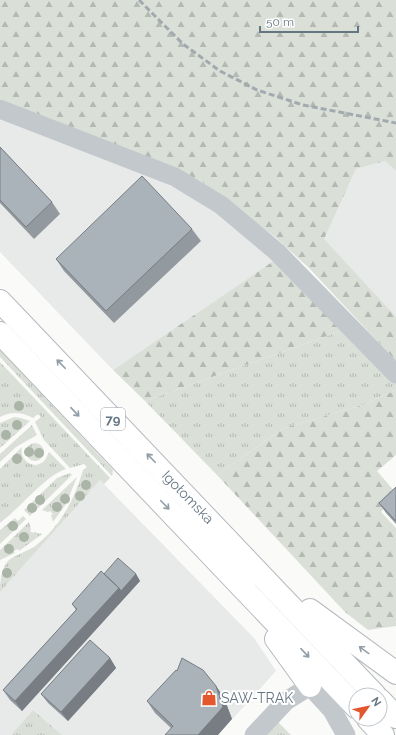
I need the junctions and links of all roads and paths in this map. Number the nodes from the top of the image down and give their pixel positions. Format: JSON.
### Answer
{"nodes":[{"id":1,"x":0,"y":109,"type":"edge"},
{"id":2,"x":0,"y":301,"type":"edge"},
{"id":3,"x":0,"y":333,"type":"edge"},
{"id":4,"x":396,"y":374,"type":"edge"},
{"id":5,"x":226,"y":537,"type":"junction"},
{"id":6,"x":212,"y":553,"type":"junction"},
{"id":7,"x":396,"y":673,"type":"edge"},
{"id":8,"x":310,"y":686,"type":"junction"},
{"id":9,"x":367,"y":687,"type":"edge"},
{"id":10,"x":348,"y":698,"type":"edge"},
{"id":11,"x":388,"y":708,"type":"edge"},
{"id":12,"x":396,"y":717,"type":"edge"},
{"id":13,"x":376,"y":727,"type":"edge"},
{"id":14,"x":254,"y":735,"type":"edge"},
{"id":15,"x":346,"y":735,"type":"edge"},
{"id":16,"x":383,"y":735,"type":"edge"}],
"edges":[{"from":1,"to":4,"type":"street"},
{"from":5,"to":2,"type":"main road","name":"Igołomska","number":"79","one_way":true},
{"from":3,"to":6,"type":"main road","name":"Igołomska","number":"79","one_way":true},
{"from":7,"to":5,"type":"main road","one_way":true},
{"from":5,"to":9,"type":"main road","name":"Igołomska","number":"79"},
{"from":6,"to":8,"type":"main road"},
{"from":6,"to":10,"type":"main road","name":"Igołomska","number":"79","one_way":true},
{"from":8,"to":14,"type":"street"},
{"from":8,"to":15,"type":"street"},
{"from":11,"to":12,"type":"main road"},
{"from":13,"to":16,"type":"main road"}]}
